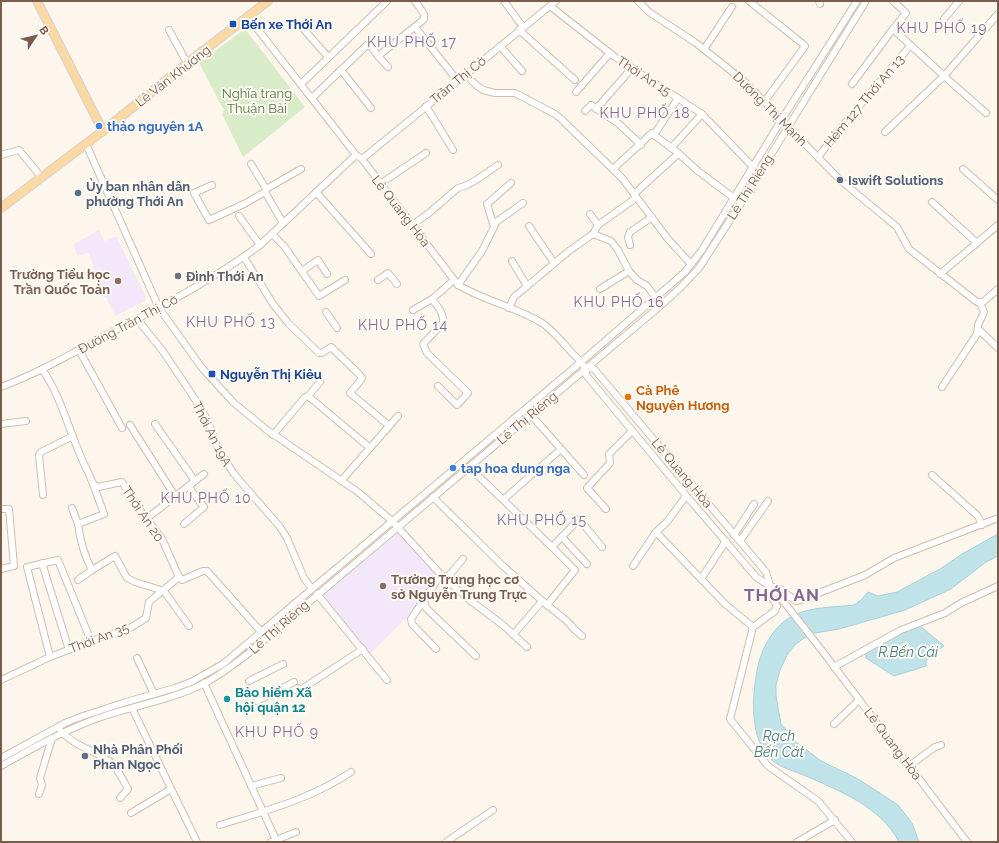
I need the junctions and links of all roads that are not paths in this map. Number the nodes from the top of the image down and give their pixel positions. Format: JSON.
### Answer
{"nodes":[{"id":1,"x":38,"y":1,"type":"edge"},
{"id":2,"x":268,"y":1,"type":"edge"},
{"id":3,"x":387,"y":1,"type":"edge"},
{"id":4,"x":415,"y":1,"type":"edge"},
{"id":5,"x":504,"y":1,"type":"edge"},
{"id":6,"x":556,"y":1,"type":"edge"},
{"id":7,"x":638,"y":1,"type":"edge"},
{"id":8,"x":749,"y":1,"type":"edge"},
{"id":9,"x":857,"y":1,"type":"edge"},
{"id":10,"x":866,"y":1,"type":"edge"},
{"id":11,"x":893,"y":1,"type":"edge"},
{"id":12,"x":959,"y":1,"type":"edge"},
{"id":13,"x":550,"y":6,"type":"junction"},
{"id":14,"x":732,"y":7,"type":"dead end"},
{"id":15,"x":998,"y":14,"type":"edge"},
{"id":16,"x":248,"y":17,"type":"junction"},
{"id":17,"x":944,"y":19,"type":"dead end"},
{"id":18,"x":301,"y":26,"type":"dead end"},
{"id":19,"x":416,"y":26,"type":"junction"},
{"id":20,"x":521,"y":28,"type":"junction"},
{"id":21,"x":893,"y":29,"type":"junction"},
{"id":22,"x":169,"y":30,"type":"dead end"},
{"id":23,"x":500,"y":46,"type":"junction"},
{"id":24,"x":910,"y":46,"type":"junction"},
{"id":25,"x":704,"y":48,"type":"junction"},
{"id":26,"x":610,"y":53,"type":"junction"},
{"id":27,"x":378,"y":56,"type":"junction"},
{"id":28,"x":328,"y":57,"type":"junction"},
{"id":29,"x":187,"y":63,"type":"junction"},
{"id":30,"x":388,"y":68,"type":"dead end"},
{"id":31,"x":632,"y":68,"type":"junction"},
{"id":32,"x":341,"y":70,"type":"junction"},
{"id":33,"x":522,"y":71,"type":"dead end"},
{"id":34,"x":465,"y":74,"type":"junction"},
{"id":35,"x":944,"y":76,"type":"junction"},
{"id":36,"x":458,"y":80,"type":"junction"},
{"id":37,"x":575,"y":80,"type":"dead end"},
{"id":38,"x":301,"y":84,"type":"junction"},
{"id":39,"x":852,"y":84,"type":"dead end"},
{"id":40,"x":576,"y":92,"type":"dead end"},
{"id":41,"x":312,"y":98,"type":"junction"},
{"id":42,"x":678,"y":98,"type":"junction"},
{"id":43,"x":765,"y":101,"type":"junction"},
{"id":44,"x":426,"y":106,"type":"junction"},
{"id":45,"x":371,"y":108,"type":"dead end"},
{"id":46,"x":596,"y":109,"type":"junction"},
{"id":47,"x":585,"y":111,"type":"dead end"},
{"id":48,"x":986,"y":113,"type":"dead end"},
{"id":49,"x":702,"y":114,"type":"junction"},
{"id":50,"x":782,"y":119,"type":"junction"},
{"id":51,"x":788,"y":126,"type":"junction"},
{"id":52,"x":102,"y":132,"type":"junction"},
{"id":53,"x":885,"y":132,"type":"dead end"},
{"id":54,"x":654,"y":134,"type":"junction"},
{"id":55,"x":86,"y":144,"type":"junction"},
{"id":56,"x":641,"y":144,"type":"junction"},
{"id":57,"x":672,"y":148,"type":"junction"},
{"id":58,"x":453,"y":150,"type":"dead end"},
{"id":59,"x":426,"y":153,"type":"dead end"},
{"id":60,"x":678,"y":154,"type":"junction"},
{"id":61,"x":356,"y":155,"type":"junction"},
{"id":62,"x":1,"y":156,"type":"edge"},
{"id":63,"x":818,"y":157,"type":"junction"},
{"id":64,"x":362,"y":159,"type":"junction"},
{"id":65,"x":251,"y":164,"type":"dead end"},
{"id":66,"x":498,"y":165,"type":"dead end"},
{"id":67,"x":753,"y":167,"type":"junction"},
{"id":68,"x":301,"y":169,"type":"dead end"},
{"id":69,"x":613,"y":169,"type":"junction"},
{"id":70,"x":963,"y":169,"type":"dead end"},
{"id":71,"x":42,"y":178,"type":"junction"},
{"id":72,"x":511,"y":183,"type":"dead end"},
{"id":73,"x":380,"y":184,"type":"junction"},
{"id":74,"x":212,"y":185,"type":"dead end"},
{"id":75,"x":266,"y":190,"type":"junction"},
{"id":76,"x":316,"y":192,"type":"junction"},
{"id":77,"x":635,"y":196,"type":"junction"},
{"id":78,"x":734,"y":198,"type":"junction"},
{"id":79,"x":998,"y":200,"type":"edge"},
{"id":80,"x":932,"y":202,"type":"dead end"},
{"id":81,"x":523,"y":203,"type":"dead end"},
{"id":82,"x":1,"y":208,"type":"edge"},
{"id":83,"x":590,"y":214,"type":"dead end"},
{"id":84,"x":239,"y":216,"type":"dead end"},
{"id":85,"x":652,"y":217,"type":"junction"},
{"id":86,"x":283,"y":223,"type":"junction"},
{"id":87,"x":412,"y":225,"type":"junction"},
{"id":88,"x":598,"y":225,"type":"junction"},
{"id":89,"x":998,"y":225,"type":"edge"},
{"id":90,"x":529,"y":226,"type":"dead end"},
{"id":91,"x":494,"y":227,"type":"junction"},
{"id":92,"x":272,"y":234,"type":"junction"},
{"id":93,"x":593,"y":234,"type":"junction"},
{"id":94,"x":977,"y":243,"type":"junction"},
{"id":95,"x":630,"y":245,"type":"dead end"},
{"id":96,"x":260,"y":246,"type":"junction"},
{"id":97,"x":371,"y":254,"type":"dead end"},
{"id":98,"x":244,"y":257,"type":"junction"},
{"id":99,"x":512,"y":261,"type":"dead end"},
{"id":100,"x":554,"y":263,"type":"junction"},
{"id":101,"x":692,"y":263,"type":"junction"},
{"id":102,"x":629,"y":270,"type":"junction"},
{"id":103,"x":302,"y":271,"type":"junction"},
{"id":104,"x":327,"y":274,"type":"dead end"},
{"id":105,"x":940,"y":274,"type":"junction"},
{"id":106,"x":345,"y":280,"type":"dead end"},
{"id":107,"x":378,"y":280,"type":"dead end"},
{"id":108,"x":454,"y":280,"type":"junction"},
{"id":109,"x":397,"y":284,"type":"dead end"},
{"id":110,"x":458,"y":285,"type":"junction"},
{"id":111,"x":527,"y":286,"type":"junction"},
{"id":112,"x":998,"y":289,"type":"edge"},
{"id":113,"x":600,"y":290,"type":"dead end"},
{"id":114,"x":655,"y":297,"type":"junction"},
{"id":115,"x":432,"y":299,"type":"junction"},
{"id":116,"x":980,"y":303,"type":"junction"},
{"id":117,"x":159,"y":308,"type":"junction"},
{"id":118,"x":509,"y":308,"type":"junction"},
{"id":119,"x":414,"y":310,"type":"dead end"},
{"id":120,"x":326,"y":312,"type":"dead end"},
{"id":121,"x":137,"y":319,"type":"junction"},
{"id":122,"x":338,"y":328,"type":"dead end"},
{"id":123,"x":978,"y":329,"type":"junction"},
{"id":124,"x":998,"y":348,"type":"edge"},
{"id":125,"x":79,"y":350,"type":"junction"},
{"id":126,"x":581,"y":362,"type":"junction"},
{"id":127,"x":586,"y":368,"type":"junction"},
{"id":128,"x":42,"y":369,"type":"junction"},
{"id":129,"x":320,"y":382,"type":"dead end"},
{"id":130,"x":438,"y":386,"type":"dead end"},
{"id":131,"x":1,"y":387,"type":"edge"},
{"id":132,"x":942,"y":387,"type":"dead end"},
{"id":133,"x":308,"y":396,"type":"junction"},
{"id":134,"x":531,"y":415,"type":"junction"},
{"id":135,"x":398,"y":416,"type":"dead end"},
{"id":136,"x":26,"y":421,"type":"dead end"},
{"id":137,"x":1,"y":424,"type":"edge"},
{"id":138,"x":156,"y":424,"type":"dead end"},
{"id":139,"x":130,"y":425,"type":"dead end"},
{"id":140,"x":388,"y":427,"type":"junction"},
{"id":141,"x":122,"y":428,"type":"dead end"},
{"id":142,"x":632,"y":431,"type":"junction"},
{"id":143,"x":273,"y":435,"type":"junction"},
{"id":144,"x":73,"y":436,"type":"junction"},
{"id":145,"x":370,"y":448,"type":"junction"},
{"id":146,"x":561,"y":449,"type":"junction"},
{"id":147,"x":469,"y":466,"type":"junction"},
{"id":148,"x":204,"y":474,"type":"dead end"},
{"id":149,"x":584,"y":476,"type":"dead end"},
{"id":150,"x":932,"y":476,"type":"dead end"},
{"id":151,"x":195,"y":481,"type":"junction"},
{"id":152,"x":341,"y":481,"type":"junction"},
{"id":153,"x":93,"y":484,"type":"junction"},
{"id":154,"x":188,"y":486,"type":"junction"},
{"id":155,"x":43,"y":495,"type":"dead end"},
{"id":156,"x":175,"y":496,"type":"junction"},
{"id":157,"x":686,"y":496,"type":"junction"},
{"id":158,"x":433,"y":497,"type":"junction"},
{"id":159,"x":504,"y":499,"type":"junction"},
{"id":160,"x":768,"y":501,"type":"dead end"},
{"id":161,"x":754,"y":504,"type":"dead end"},
{"id":162,"x":72,"y":508,"type":"dead end"},
{"id":163,"x":606,"y":509,"type":"dead end"},
{"id":164,"x":1,"y":510,"type":"edge"},
{"id":165,"x":998,"y":518,"type":"edge"},
{"id":166,"x":146,"y":519,"type":"junction"},
{"id":167,"x":392,"y":521,"type":"junction"},
{"id":168,"x":78,"y":524,"type":"junction"},
{"id":169,"x":184,"y":524,"type":"dead end"},
{"id":170,"x":982,"y":524,"type":"junction"},
{"id":171,"x":398,"y":526,"type":"junction"},
{"id":172,"x":656,"y":532,"type":"junction"},
{"id":173,"x":734,"y":535,"type":"junction"},
{"id":174,"x":562,"y":537,"type":"junction"},
{"id":175,"x":726,"y":541,"type":"junction"},
{"id":176,"x":740,"y":541,"type":"junction"},
{"id":177,"x":552,"y":547,"type":"junction"},
{"id":178,"x":602,"y":547,"type":"dead end"},
{"id":179,"x":464,"y":559,"type":"dead end"},
{"id":180,"x":42,"y":563,"type":"junction"},
{"id":181,"x":587,"y":564,"type":"dead end"},
{"id":182,"x":633,"y":566,"type":"dead end"},
{"id":183,"x":1,"y":569,"type":"edge"},
{"id":184,"x":92,"y":570,"type":"junction"},
{"id":185,"x":441,"y":574,"type":"junction"},
{"id":186,"x":179,"y":577,"type":"junction"},
{"id":187,"x":446,"y":579,"type":"junction"},
{"id":188,"x":701,"y":579,"type":"junction"},
{"id":189,"x":78,"y":580,"type":"dead end"},
{"id":190,"x":770,"y":586,"type":"junction"},
{"id":191,"x":998,"y":586,"type":"edge"},
{"id":192,"x":312,"y":588,"type":"junction"},
{"id":193,"x":164,"y":591,"type":"junction"},
{"id":194,"x":317,"y":594,"type":"junction"},
{"id":195,"x":424,"y":600,"type":"junction"},
{"id":196,"x":542,"y":601,"type":"junction"},
{"id":197,"x":547,"y":605,"type":"junction"},
{"id":198,"x":189,"y":626,"type":"dead end"},
{"id":199,"x":752,"y":628,"type":"junction"},
{"id":200,"x":262,"y":632,"type":"junction"},
{"id":201,"x":513,"y":634,"type":"junction"},
{"id":202,"x":582,"y":636,"type":"dead end"},
{"id":203,"x":267,"y":638,"type":"junction"},
{"id":204,"x":91,"y":640,"type":"junction"},
{"id":205,"x":527,"y":647,"type":"dead end"},
{"id":206,"x":363,"y":649,"type":"junction"},
{"id":207,"x":436,"y":649,"type":"dead end"},
{"id":208,"x":69,"y":650,"type":"junction"},
{"id":209,"x":476,"y":656,"type":"dead end"},
{"id":210,"x":50,"y":657,"type":"junction"},
{"id":211,"x":137,"y":658,"type":"dead end"},
{"id":212,"x":283,"y":664,"type":"dead end"},
{"id":213,"x":834,"y":667,"type":"junction"},
{"id":214,"x":1,"y":680,"type":"edge"},
{"id":215,"x":387,"y":680,"type":"dead end"},
{"id":216,"x":248,"y":681,"type":"dead end"},
{"id":217,"x":294,"y":682,"type":"dead end"},
{"id":218,"x":204,"y":683,"type":"junction"},
{"id":219,"x":154,"y":694,"type":"junction"},
{"id":220,"x":285,"y":695,"type":"dead end"},
{"id":221,"x":257,"y":700,"type":"dead end"},
{"id":222,"x":859,"y":700,"type":"junction"},
{"id":223,"x":132,"y":708,"type":"junction"},
{"id":224,"x":834,"y":724,"type":"dead end"},
{"id":225,"x":59,"y":726,"type":"junction"},
{"id":226,"x":62,"y":733,"type":"junction"},
{"id":227,"x":52,"y":738,"type":"junction"},
{"id":228,"x":941,"y":745,"type":"dead end"},
{"id":229,"x":1,"y":758,"type":"edge"},
{"id":230,"x":1,"y":766,"type":"edge"},
{"id":231,"x":909,"y":766,"type":"junction"},
{"id":232,"x":351,"y":772,"type":"dead end"},
{"id":233,"x":281,"y":778,"type":"dead end"},
{"id":234,"x":251,"y":786,"type":"junction"},
{"id":235,"x":171,"y":789,"type":"junction"},
{"id":236,"x":39,"y":794,"type":"dead end"},
{"id":237,"x":120,"y":798,"type":"dead end"},
{"id":238,"x":493,"y":810,"type":"dead end"},
{"id":239,"x":263,"y":812,"type":"junction"},
{"id":240,"x":131,"y":813,"type":"dead end"},
{"id":241,"x":835,"y":820,"type":"junction"},
{"id":242,"x":220,"y":825,"type":"dead end"},
{"id":243,"x":296,"y":832,"type":"dead end"},
{"id":244,"x":275,"y":841,"type":"edge"},
{"id":245,"x":197,"y":842,"type":"edge"},
{"id":246,"x":446,"y":842,"type":"edge"},
{"id":247,"x":797,"y":842,"type":"edge"},
{"id":248,"x":852,"y":842,"type":"edge"},
{"id":249,"x":967,"y":842,"type":"edge"}],
"edges":[{"from":1,"to":52,"type":"main road"},
{"from":2,"to":16,"type":"main road","name":"Lê Văn Khương"},
{"from":3,"to":28,"type":"street"},
{"from":4,"to":19,"type":"street"},
{"from":5,"to":20,"type":"street"},
{"from":6,"to":13,"type":"street","name":"Trần Thị Cờ"},
{"from":7,"to":25,"type":"street","name":"Dương Thị Mạnh"},
{"from":8,"to":43,"type":"street"},
{"from":9,"to":50,"type":"street","name":"Lê Thị Riêng"},
{"from":10,"to":51,"type":"street","name":"Lê Thị Riêng"},
{"from":11,"to":21,"type":"street"},
{"from":12,"to":17,"type":"street"},
{"from":13,"to":20,"type":"street","name":"Trần Thị Cờ"},
{"from":13,"to":26,"type":"street","name":"Thới An 15"},
{"from":14,"to":25,"type":"street"},
{"from":15,"to":35,"type":"street"},
{"from":16,"to":29,"type":"main road","name":"Lê Văn Khương"},
{"from":16,"to":38,"type":"street","name":"Lê Quang Hòa"},
{"from":18,"to":28,"type":"street"},
{"from":19,"to":27,"type":"street"},
{"from":19,"to":36,"type":"street"},
{"from":20,"to":23,"type":"street","name":"Trần Thị Cờ"},
{"from":20,"to":37,"type":"street"},
{"from":21,"to":24,"type":"street"},
{"from":21,"to":39,"type":"street"},
{"from":22,"to":29,"type":"street"},
{"from":23,"to":33,"type":"street"},
{"from":23,"to":34,"type":"street","name":"Trần Thị Cờ"},
{"from":24,"to":35,"type":"street"},
{"from":24,"to":63,"type":"street","name":"Hẻm 127 Thới An 13"},
{"from":25,"to":43,"type":"street","name":"Dương Thị Mạnh"},
{"from":26,"to":31,"type":"street","name":"Thới An 15"},
{"from":26,"to":40,"type":"street"},
{"from":27,"to":30,"type":"street"},
{"from":27,"to":32,"type":"street"},
{"from":28,"to":38,"type":"street"},
{"from":29,"to":52,"type":"main road","name":"Lê Văn Khương"},
{"from":31,"to":42,"type":"street","name":"Thới An 15"},
{"from":31,"to":46,"type":"street"},
{"from":32,"to":41,"type":"street"},
{"from":32,"to":45,"type":"street"},
{"from":34,"to":36,"type":"street","name":"Trần Thị Cờ"},
{"from":34,"to":69,"type":"street"},
{"from":35,"to":48,"type":"street"},
{"from":35,"to":53,"type":"street"},
{"from":36,"to":44,"type":"street","name":"Trần Thị Cờ"},
{"from":38,"to":41,"type":"street","name":"Lê Quang Hòa"},
{"from":41,"to":61,"type":"street","name":"Lê Quang Hòa"},
{"from":42,"to":49,"type":"street","name":"Thới An 15"},
{"from":42,"to":54,"type":"street"},
{"from":43,"to":50,"type":"street","name":"Dương Thị Mạnh"},
{"from":44,"to":58,"type":"street"},
{"from":44,"to":64,"type":"street","name":"Trần Thị Cờ"},
{"from":46,"to":47,"type":"street"},
{"from":46,"to":56,"type":"street"},
{"from":49,"to":57,"type":"street"},
{"from":49,"to":67,"type":"street","name":"Thới An 15"},
{"from":50,"to":51,"type":"street","name":"Dương Thị Mạnh"},
{"from":50,"to":67,"type":"street","name":"Lê Thị Riêng"},
{"from":51,"to":63,"type":"street","name":"Dương Thị Mạnh"},
{"from":51,"to":127,"type":"street","name":"Lê Thị Riêng"},
{"from":52,"to":55,"type":"main road","name":"Lê Văn Khương"},
{"from":54,"to":56,"type":"street"},
{"from":54,"to":57,"type":"street"},
{"from":55,"to":71,"type":"main road","name":"Lê Văn Khương"},
{"from":55,"to":117,"type":"street"},
{"from":56,"to":69,"type":"street"},
{"from":57,"to":60,"type":"street"},
{"from":59,"to":73,"type":"street"},
{"from":60,"to":77,"type":"street"},
{"from":60,"to":78,"type":"street"},
{"from":61,"to":64,"type":"street","name":"Lê Quang Hòa"},
{"from":61,"to":76,"type":"street","name":"Đường Trần Thị Cờ"},
{"from":62,"to":71,"type":"street"},
{"from":63,"to":105,"type":"street","name":"Dương Thị Mạnh"},
{"from":64,"to":73,"type":"street","name":"Lê Quang Hòa"},
{"from":65,"to":75,"type":"street"},
{"from":66,"to":87,"type":"street"},
{"from":67,"to":78,"type":"street","name":"Lê Thị Riêng"},
{"from":68,"to":75,"type":"street"},
{"from":69,"to":77,"type":"street"},
{"from":70,"to":79,"type":"street"},
{"from":71,"to":82,"type":"main road","name":"Lê Văn Khương"},
{"from":72,"to":91,"type":"street"},
{"from":73,"to":87,"type":"street","name":"Lê Quang Hòa"},
{"from":74,"to":75,"type":"street"},
{"from":75,"to":86,"type":"street"},
{"from":76,"to":86,"type":"street","name":"Đường Trần Thị Cờ"},
{"from":76,"to":97,"type":"street"},
{"from":77,"to":85,"type":"street"},
{"from":77,"to":88,"type":"street"},
{"from":78,"to":101,"type":"street","name":"Lê Thị Riêng"},
{"from":80,"to":94,"type":"street"},
{"from":81,"to":91,"type":"street"},
{"from":83,"to":88,"type":"street"},
{"from":84,"to":96,"type":"street"},
{"from":85,"to":95,"type":"street"},
{"from":85,"to":101,"type":"street"},
{"from":86,"to":92,"type":"street","name":"Đường Trần Thị Cờ"},
{"from":87,"to":108,"type":"street","name":"Lê Quang Hòa"},
{"from":88,"to":93,"type":"street"},
{"from":89,"to":94,"type":"street"},
{"from":90,"to":100,"type":"street"},
{"from":91,"to":110,"type":"street"},
{"from":92,"to":96,"type":"street","name":"Đường Trần Thị Cờ"},
{"from":92,"to":103,"type":"street"},
{"from":93,"to":100,"type":"street"},
{"from":93,"to":102,"type":"street"},
{"from":94,"to":105,"type":"street"},
{"from":96,"to":98,"type":"street","name":"Đường Trần Thị Cờ"},
{"from":98,"to":117,"type":"street","name":"Đường Trần Thị Cờ"},
{"from":98,"to":140,"type":"street"},
{"from":99,"to":111,"type":"street"},
{"from":100,"to":111,"type":"street"},
{"from":101,"to":114,"type":"street","name":"Lê Thị Riêng"},
{"from":102,"to":113,"type":"street"},
{"from":102,"to":114,"type":"street"},
{"from":103,"to":104,"type":"street"},
{"from":103,"to":106,"type":"street"},
{"from":105,"to":116,"type":"street","name":"Dương Thị Mạnh"},
{"from":107,"to":109,"type":"street"},
{"from":108,"to":110,"type":"street","name":"Lê Quang Hòa"},
{"from":108,"to":115,"type":"street"},
{"from":110,"to":118,"type":"street","name":"Lê Quang Hòa"},
{"from":111,"to":118,"type":"street"},
{"from":112,"to":116,"type":"street"},
{"from":114,"to":126,"type":"street","name":"Lê Thị Riêng"},
{"from":115,"to":119,"type":"street"},
{"from":115,"to":130,"type":"street"},
{"from":116,"to":123,"type":"street"},
{"from":117,"to":121,"type":"street","name":"Đường Trần Thị Cờ"},
{"from":117,"to":143,"type":"street"},
{"from":118,"to":126,"type":"street","name":"Lê Quang Hòa"},
{"from":120,"to":122,"type":"street"},
{"from":121,"to":125,"type":"street","name":"Đường Trần Thị Cờ"},
{"from":121,"to":192,"type":"street","name":"Thới An 19A"},
{"from":123,"to":124,"type":"street"},
{"from":123,"to":132,"type":"street"},
{"from":125,"to":128,"type":"street","name":"Đường Trần Thị Cờ"},
{"from":125,"to":141,"type":"street"},
{"from":126,"to":127,"type":"street","name":"Lê Quang Hòa"},
{"from":126,"to":167,"type":"street","name":"Lê Thị Riêng"},
{"from":127,"to":134,"type":"street","name":"Lê Thị Riêng"},
{"from":127,"to":142,"type":"street","name":"Lê Quang Hòa"},
{"from":127,"to":173,"type":"street","name":"Lê Quang Hòa"},
{"from":128,"to":131,"type":"street","name":"Đường Trần Thị Cờ"},
{"from":128,"to":144,"type":"street"},
{"from":129,"to":133,"type":"street"},
{"from":133,"to":143,"type":"street"},
{"from":133,"to":145,"type":"street"},
{"from":134,"to":146,"type":"street"},
{"from":134,"to":147,"type":"street","name":"Lê Thị Riêng"},
{"from":135,"to":140,"type":"street"},
{"from":136,"to":137,"type":"street"},
{"from":138,"to":151,"type":"street"},
{"from":139,"to":156,"type":"street"},
{"from":140,"to":145,"type":"street"},
{"from":142,"to":157,"type":"street","name":"Lê Quang Hòa"},
{"from":142,"to":163,"type":"street"},
{"from":143,"to":152,"type":"street"},
{"from":144,"to":153,"type":"street"},
{"from":144,"to":155,"type":"street"},
{"from":145,"to":152,"type":"street"},
{"from":146,"to":149,"type":"street"},
{"from":146,"to":159,"type":"street"},
{"from":147,"to":158,"type":"street","name":"Lê Thị Riêng"},
{"from":147,"to":159,"type":"street"},
{"from":148,"to":151,"type":"street"},
{"from":150,"to":170,"type":"street"},
{"from":151,"to":154,"type":"street"},
{"from":152,"to":167,"type":"street"},
{"from":153,"to":166,"type":"street","name":"Thới An 20"},
{"from":153,"to":168,"type":"street"},
{"from":154,"to":156,"type":"street"},
{"from":154,"to":169,"type":"street"},
{"from":156,"to":166,"type":"street"},
{"from":157,"to":172,"type":"street"},
{"from":157,"to":175,"type":"street","name":"Lê Quang Hòa"},
{"from":158,"to":171,"type":"street","name":"Lê Thị Riêng"},
{"from":158,"to":196,"type":"street"},
{"from":159,"to":177,"type":"street"},
{"from":160,"to":176,"type":"street"},
{"from":161,"to":173,"type":"street"},
{"from":162,"to":168,"type":"street"},
{"from":164,"to":183,"type":"street"},
{"from":165,"to":170,"type":"street"},
{"from":166,"to":186,"type":"street","name":"Thới An 20"},
{"from":167,"to":171,"type":"street"},
{"from":167,"to":192,"type":"street","name":"Lê Thị Riêng"},
{"from":168,"to":184,"type":"street"},
{"from":170,"to":190,"type":"street"},
{"from":171,"to":185,"type":"street"},
{"from":171,"to":194,"type":"street","name":"Lê Thị Riêng"},
{"from":172,"to":182,"type":"street"},
{"from":172,"to":188,"type":"street"},
{"from":173,"to":176,"type":"street","name":"Lê Quang Hòa"},
{"from":174,"to":177,"type":"street"},
{"from":174,"to":178,"type":"street"},
{"from":174,"to":181,"type":"street"},
{"from":175,"to":188,"type":"street"},
{"from":175,"to":190,"type":"street","name":"Lê Quang Hòa"},
{"from":176,"to":190,"type":"street","name":"Lê Quang Hòa"},
{"from":177,"to":197,"type":"street"},
{"from":179,"to":187,"type":"street"},
{"from":180,"to":204,"type":"street"},
{"from":180,"to":208,"type":"street"},
{"from":180,"to":210,"type":"street"},
{"from":184,"to":189,"type":"street"},
{"from":184,"to":193,"type":"street"},
{"from":185,"to":187,"type":"street"},
{"from":185,"to":195,"type":"street"},
{"from":186,"to":193,"type":"street","name":"Thới An 35"},
{"from":186,"to":200,"type":"street"},
{"from":187,"to":201,"type":"street"},
{"from":188,"to":199,"type":"street"},
{"from":190,"to":199,"type":"street"},
{"from":190,"to":213,"type":"street","name":"Lê Quang Hòa"},
{"from":191,"to":213,"type":"street"},
{"from":192,"to":200,"type":"street","name":"Lê Thị Riêng"},
{"from":193,"to":198,"type":"street"},
{"from":193,"to":204,"type":"street","name":"Thới An 35"},
{"from":194,"to":203,"type":"street","name":"Lê Thị Riêng"},
{"from":194,"to":206,"type":"street"},
{"from":195,"to":207,"type":"street"},
{"from":195,"to":209,"type":"street"},
{"from":196,"to":197,"type":"street"},
{"from":196,"to":201,"type":"street"},
{"from":197,"to":202,"type":"street"},
{"from":199,"to":241,"type":"street"},
{"from":200,"to":203,"type":"street"},
{"from":200,"to":219,"type":"street","name":"Lê Thị Riêng"},
{"from":201,"to":205,"type":"street"},
{"from":203,"to":218,"type":"street","name":"Lê Thị Riêng"},
{"from":204,"to":208,"type":"street","name":"Thới An 35"},
{"from":206,"to":215,"type":"street"},
{"from":206,"to":220,"type":"street"},
{"from":208,"to":210,"type":"street","name":"Thới An 35"},
{"from":210,"to":214,"type":"street","name":"Thới An 35"},
{"from":211,"to":219,"type":"street"},
{"from":212,"to":216,"type":"street"},
{"from":213,"to":222,"type":"street","name":"Lê Quang Hòa"},
{"from":217,"to":221,"type":"street"},
{"from":218,"to":223,"type":"street","name":"Lê Thị Riêng"},
{"from":218,"to":234,"type":"street"},
{"from":219,"to":225,"type":"street","name":"Lê Thị Riêng"},
{"from":222,"to":224,"type":"street"},
{"from":222,"to":231,"type":"street","name":"Lê Quang Hòa"},
{"from":223,"to":226,"type":"street","name":"Lê Thị Riêng"},
{"from":223,"to":235,"type":"street"},
{"from":225,"to":226,"type":"street"},
{"from":225,"to":229,"type":"street","name":"Lê Thị Riêng"},
{"from":226,"to":227,"type":"street","name":"Lê Thị Riêng"},
{"from":226,"to":237,"type":"street"},
{"from":227,"to":230,"type":"street","name":"Lê Thị Riêng"},
{"from":227,"to":236,"type":"street"},
{"from":228,"to":231,"type":"street"},
{"from":231,"to":249,"type":"street","name":"Lê Quang Hòa"},
{"from":232,"to":239,"type":"street"},
{"from":233,"to":234,"type":"street"},
{"from":234,"to":239,"type":"street"},
{"from":235,"to":240,"type":"street"},
{"from":235,"to":245,"type":"street"},
{"from":238,"to":246,"type":"street"},
{"from":239,"to":242,"type":"street"},
{"from":239,"to":244,"type":"street"},
{"from":241,"to":247,"type":"street"},
{"from":241,"to":248,"type":"street"},
{"from":243,"to":244,"type":"street"}]}
